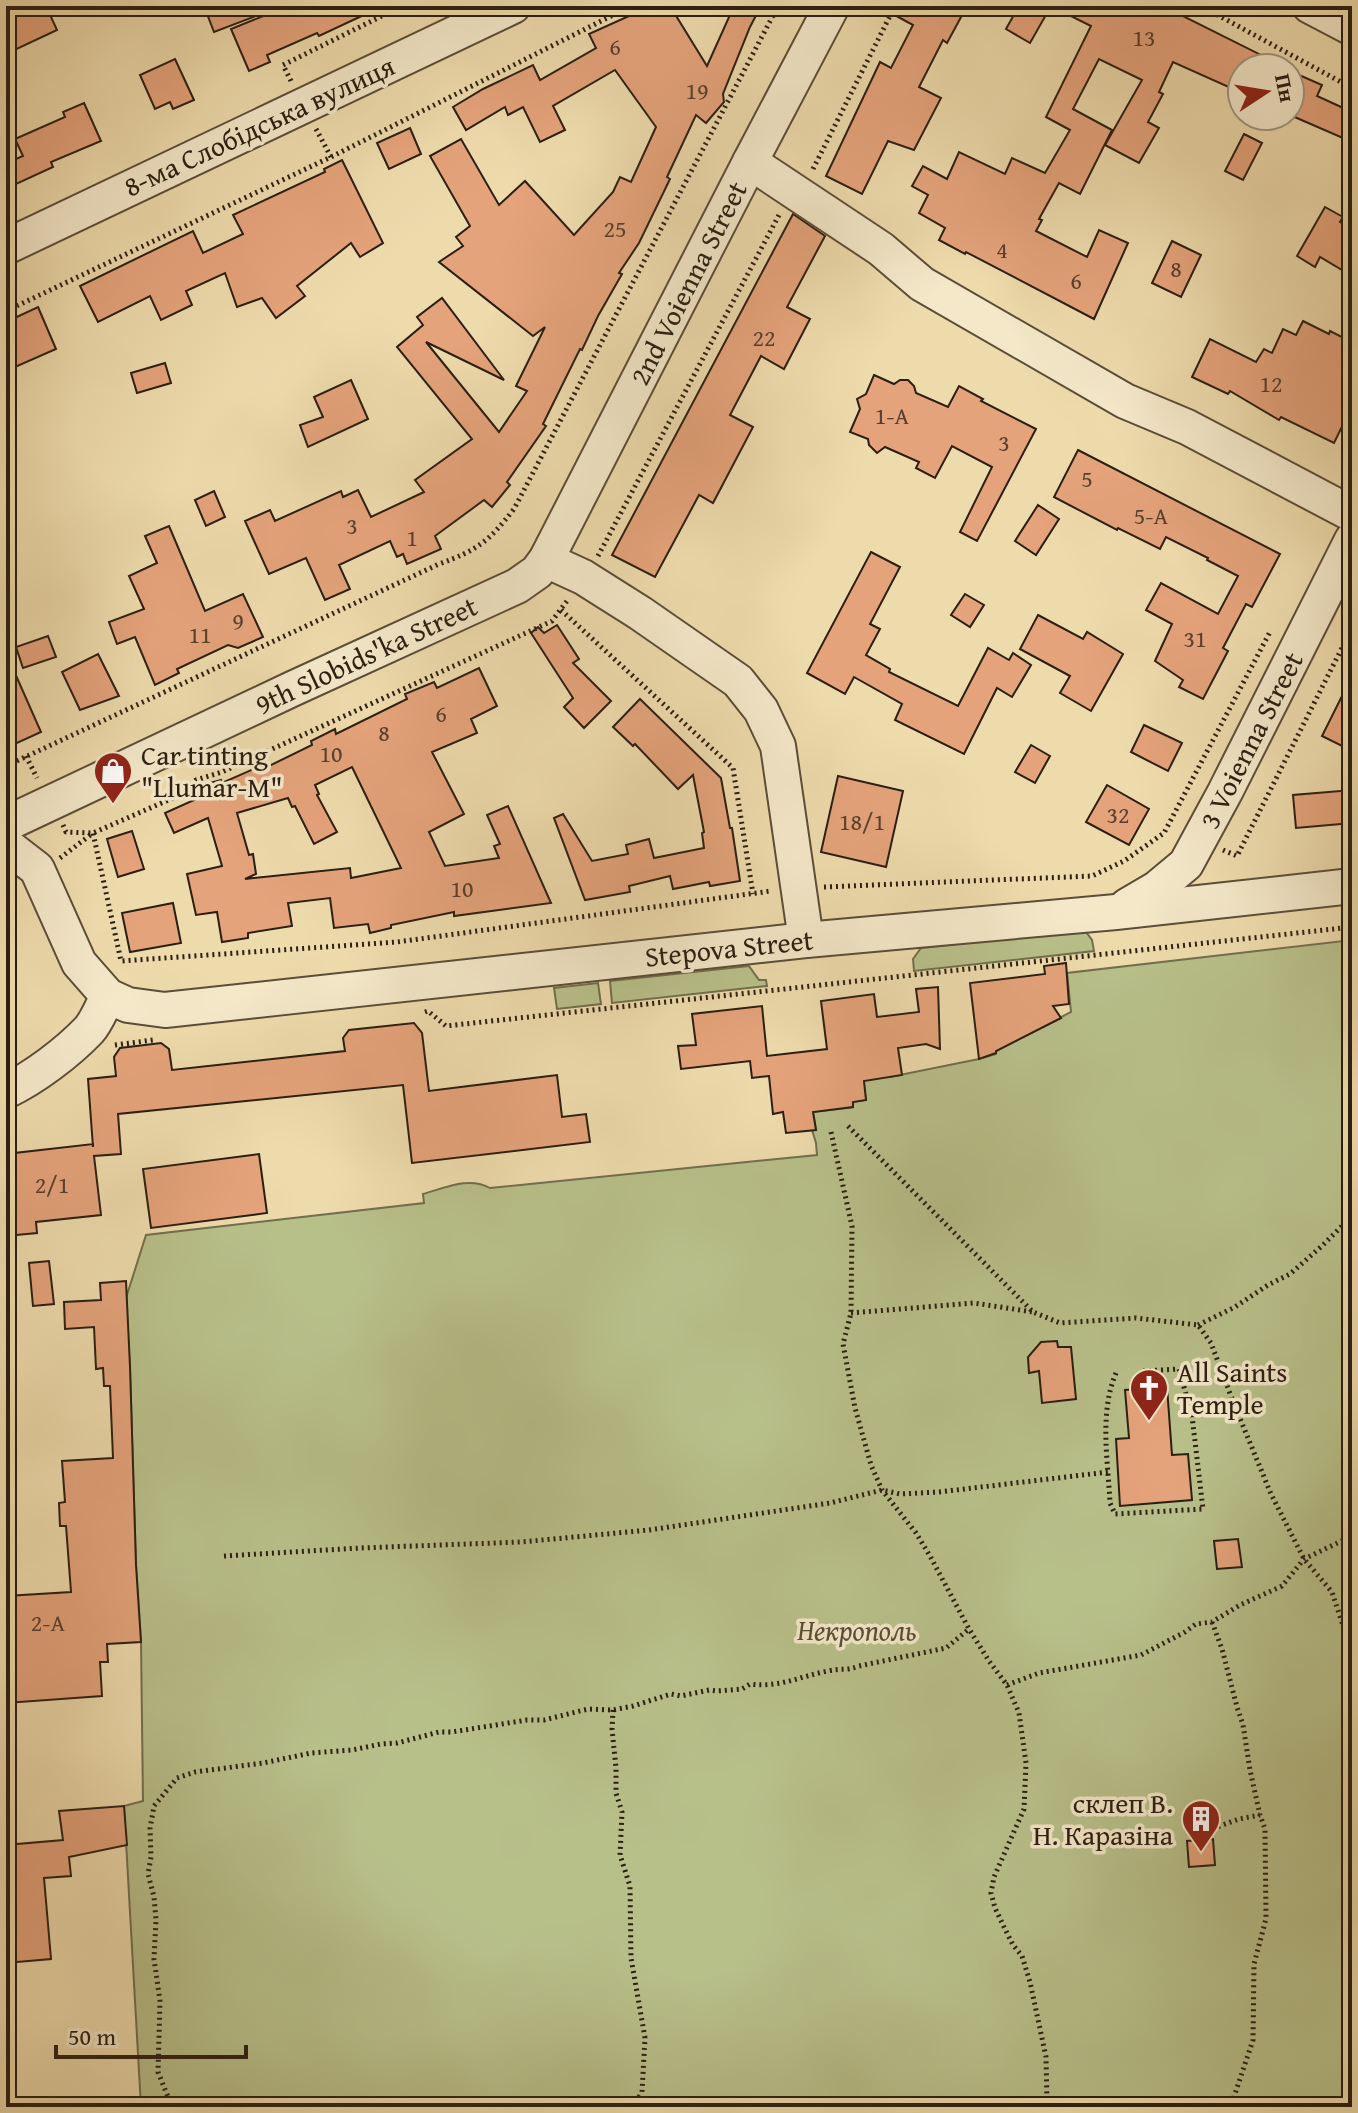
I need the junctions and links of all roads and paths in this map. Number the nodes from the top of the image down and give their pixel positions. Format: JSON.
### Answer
{"nodes":[{"id":1,"x":513,"y":6,"type":"edge"},
{"id":2,"x":631,"y":6,"type":"edge"},
{"id":3,"x":778,"y":6,"type":"edge"},
{"id":4,"x":832,"y":6,"type":"edge"},
{"id":5,"x":895,"y":6,"type":"edge"},
{"id":6,"x":1201,"y":6,"type":"edge"},
{"id":7,"x":1310,"y":6,"type":"edge"},
{"id":8,"x":1352,"y":28,"type":"edge"},
{"id":9,"x":1352,"y":88,"type":"edge"},
{"id":10,"x":750,"y":162,"type":"junction"},
{"id":11,"x":799,"y":196,"type":"junction"},
{"id":12,"x":6,"y":247,"type":"edge"},
{"id":13,"x":6,"y":311,"type":"edge"},
{"id":14,"x":1352,"y":514,"type":"edge"},
{"id":15,"x":1352,"y":540,"type":"edge"},
{"id":16,"x":597,"y":557,"type":"dead end"},
{"id":17,"x":546,"y":560,"type":"junction"},
{"id":18,"x":569,"y":597,"type":"dead end"},
{"id":19,"x":561,"y":610,"type":"junction"},
{"id":20,"x":1271,"y":629,"type":"dead end"},
{"id":21,"x":6,"y":766,"type":"edge"},
{"id":22,"x":6,"y":824,"type":"edge"},
{"id":23,"x":93,"y":833,"type":"junction"},
{"id":24,"x":6,"y":845,"type":"edge"},
{"id":25,"x":58,"y":859,"type":"dead end"},
{"id":26,"x":1352,"y":886,"type":"edge"},
{"id":27,"x":799,"y":887,"type":"junction"},
{"id":28,"x":753,"y":894,"type":"junction"},
{"id":29,"x":1116,"y":912,"type":"junction"},
{"id":30,"x":1352,"y":927,"type":"edge"},
{"id":31,"x":806,"y":940,"type":"junction"},
{"id":32,"x":108,"y":996,"type":"junction"},
{"id":33,"x":413,"y":1013,"type":"dead end"},
{"id":34,"x":91,"y":1028,"type":"junction"},
{"id":35,"x":162,"y":1038,"type":"dead end"},
{"id":36,"x":6,"y":1091,"type":"edge"},
{"id":37,"x":848,"y":1126,"type":"dead end"},
{"id":38,"x":831,"y":1132,"type":"dead end"},
{"id":39,"x":1352,"y":1216,"type":"edge"},
{"id":40,"x":1033,"y":1312,"type":"junction"},
{"id":41,"x":851,"y":1313,"type":"junction"},
{"id":42,"x":1198,"y":1325,"type":"junction"},
{"id":43,"x":1143,"y":1371,"type":"dead end"},
{"id":44,"x":1116,"y":1373,"type":"dead end"},
{"id":45,"x":1108,"y":1472,"type":"junction"},
{"id":46,"x":882,"y":1490,"type":"junction"},
{"id":47,"x":1352,"y":1536,"type":"edge"},
{"id":48,"x":224,"y":1556,"type":"dead end"},
{"id":49,"x":1304,"y":1559,"type":"junction"},
{"id":50,"x":1212,"y":1622,"type":"junction"},
{"id":51,"x":969,"y":1629,"type":"junction"},
{"id":52,"x":1352,"y":1653,"type":"edge"},
{"id":53,"x":1007,"y":1685,"type":"junction"},
{"id":54,"x":613,"y":1710,"type":"junction"},
{"id":55,"x":1260,"y":1815,"type":"junction"},
{"id":56,"x":1189,"y":1832,"type":"dead end"},
{"id":57,"x":173,"y":2106,"type":"edge"},
{"id":58,"x":633,"y":2107,"type":"edge"},
{"id":59,"x":669,"y":2107,"type":"edge"},
{"id":60,"x":714,"y":2107,"type":"edge"},
{"id":61,"x":1044,"y":2107,"type":"edge"},
{"id":62,"x":1231,"y":2107,"type":"edge"}],
"edges":[{"from":1,"to":12,"type":"street","name":"8-ма Слобідська вулиця"},
{"from":2,"to":13,"type":"path"},
{"from":3,"to":21,"type":"path"},
{"from":4,"to":10,"type":"street","name":"2nd Voienna Street"},
{"from":5,"to":11,"type":"path"},
{"from":6,"to":9,"type":"path"},
{"from":7,"to":8,"type":"street"},
{"from":10,"to":11,"type":"street"},
{"from":10,"to":17,"type":"street","name":"2nd Voienna Street"},
{"from":11,"to":14,"type":"street"},
{"from":11,"to":16,"type":"path"},
{"from":15,"to":29,"type":"street","name":"3 Voienna Street"},
{"from":17,"to":22,"type":"street","name":"9th Slobids'ka Street"},
{"from":17,"to":27,"type":"street"},
{"from":18,"to":19,"type":"path"},
{"from":19,"to":23,"type":"path"},
{"from":19,"to":28,"type":"path"},
{"from":20,"to":27,"type":"path"},
{"from":23,"to":25,"type":"path"},
{"from":23,"to":28,"type":"path"},
{"from":24,"to":32,"type":"street"},
{"from":26,"to":29,"type":"street","name":"Stepova Street"},
{"from":27,"to":28,"type":"path"},
{"from":27,"to":31,"type":"street"},
{"from":29,"to":31,"type":"street","name":"Stepova Street"},
{"from":30,"to":33,"type":"path"},
{"from":31,"to":32,"type":"street","name":"Stepova Street"},
{"from":32,"to":34,"type":"street"},
{"from":34,"to":35,"type":"path"},
{"from":34,"to":36,"type":"street"},
{"from":37,"to":40,"type":"path"},
{"from":38,"to":41,"type":"path"},
{"from":39,"to":42,"type":"path"},
{"from":40,"to":41,"type":"path"},
{"from":40,"to":42,"type":"path"},
{"from":41,"to":46,"type":"path"},
{"from":42,"to":49,"type":"path"},
{"from":43,"to":45,"type":"path"},
{"from":44,"to":45,"type":"path"},
{"from":45,"to":46,"type":"path"},
{"from":46,"to":48,"type":"path"},
{"from":46,"to":51,"type":"path"},
{"from":47,"to":49,"type":"path"},
{"from":49,"to":50,"type":"path"},
{"from":49,"to":52,"type":"path"},
{"from":50,"to":53,"type":"path"},
{"from":50,"to":55,"type":"path"},
{"from":51,"to":53,"type":"path"},
{"from":51,"to":54,"type":"path"},
{"from":53,"to":61,"type":"path"},
{"from":54,"to":57,"type":"path"},
{"from":54,"to":58,"type":"path"},
{"from":55,"to":56,"type":"path"},
{"from":55,"to":62,"type":"path"},
{"from":59,"to":60,"type":"path"}]}
